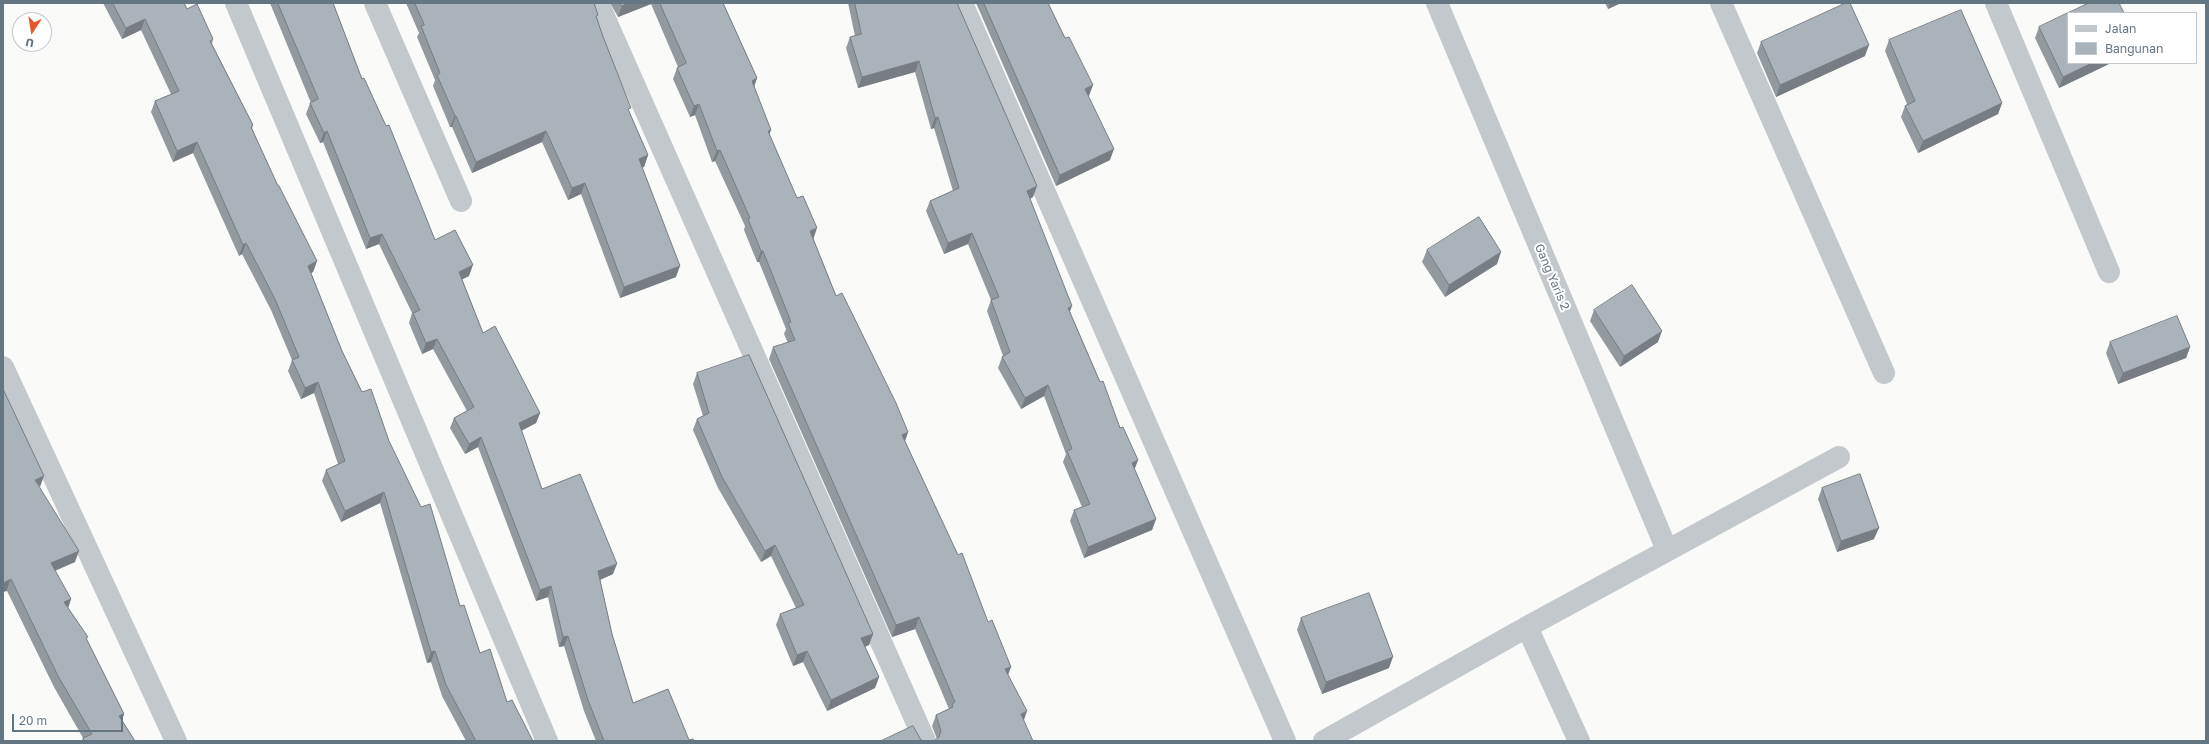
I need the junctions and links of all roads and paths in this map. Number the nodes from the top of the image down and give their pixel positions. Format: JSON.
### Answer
{"nodes":[{"id":1,"x":236,"y":3,"type":"edge"},
{"id":2,"x":374,"y":3,"type":"edge"},
{"id":3,"x":598,"y":3,"type":"edge"},
{"id":4,"x":962,"y":3,"type":"edge"},
{"id":5,"x":1437,"y":3,"type":"edge"},
{"id":6,"x":1721,"y":3,"type":"edge"},
{"id":7,"x":1996,"y":3,"type":"edge"},
{"id":8,"x":461,"y":201,"type":"dead end"},
{"id":9,"x":2110,"y":272,"type":"dead end"},
{"id":10,"x":3,"y":367,"type":"edge"},
{"id":11,"x":1884,"y":373,"type":"dead end"},
{"id":12,"x":1839,"y":457,"type":"dead end"},
{"id":13,"x":1667,"y":550,"type":"junction"},
{"id":14,"x":1527,"y":626,"type":"junction"},
{"id":15,"x":176,"y":741,"type":"edge"},
{"id":16,"x":547,"y":741,"type":"edge"},
{"id":17,"x":925,"y":741,"type":"edge"},
{"id":18,"x":1285,"y":741,"type":"edge"},
{"id":19,"x":1324,"y":741,"type":"edge"},
{"id":20,"x":1579,"y":741,"type":"edge"}],
"edges":[{"from":1,"to":16,"type":"street"},
{"from":2,"to":8,"type":"street"},
{"from":3,"to":17,"type":"street"},
{"from":4,"to":18,"type":"street"},
{"from":5,"to":13,"type":"street","name":"Gang Yaris 2"},
{"from":6,"to":11,"type":"street"},
{"from":7,"to":9,"type":"street"},
{"from":10,"to":15,"type":"street"},
{"from":12,"to":13,"type":"street"},
{"from":13,"to":14,"type":"street"},
{"from":14,"to":19,"type":"street"},
{"from":14,"to":20,"type":"street"}]}
